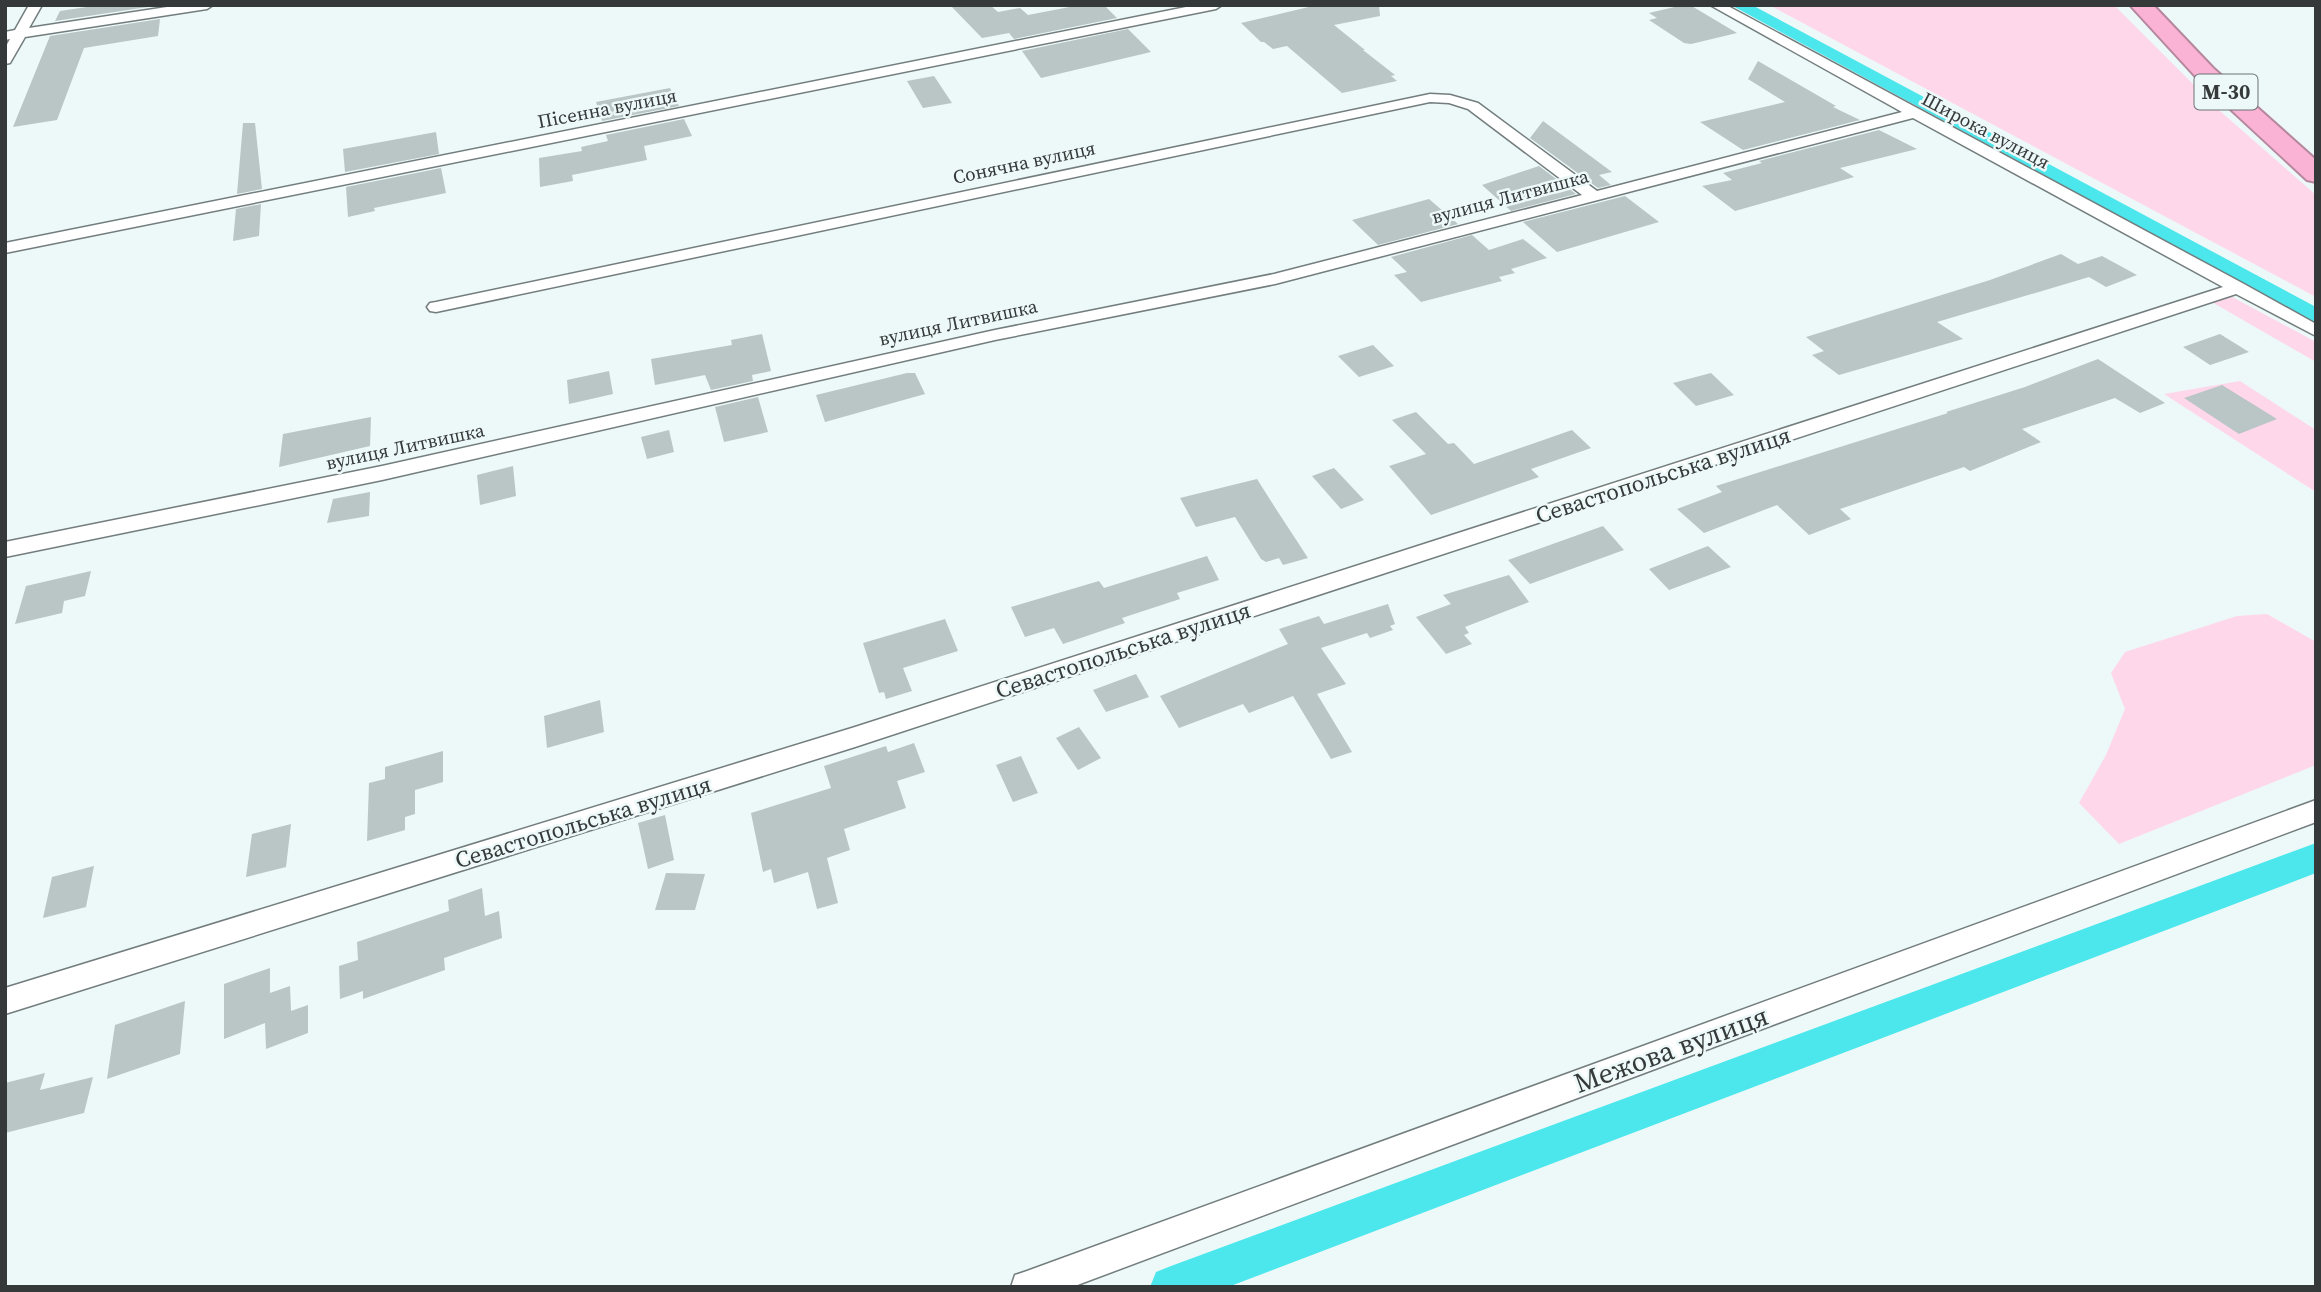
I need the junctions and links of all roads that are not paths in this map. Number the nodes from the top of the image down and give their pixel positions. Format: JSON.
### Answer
{"nodes":[{"id":1,"x":36,"y":5,"type":"edge"},
{"id":2,"x":207,"y":5,"type":"edge"},
{"id":3,"x":1216,"y":5,"type":"edge"},
{"id":4,"x":1716,"y":5,"type":"edge"},
{"id":5,"x":2141,"y":5,"type":"edge"},
{"id":6,"x":2168,"y":5,"type":"edge"},
{"id":7,"x":12,"y":35,"type":"edge"},
{"id":8,"x":5,"y":60,"type":"edge"},
{"id":9,"x":1915,"y":113,"type":"junction"},
{"id":10,"x":2316,"y":143,"type":"edge"},
{"id":11,"x":2316,"y":174,"type":"edge"},
{"id":12,"x":1594,"y":196,"type":"junction"},
{"id":13,"x":5,"y":248,"type":"edge"},
{"id":14,"x":2238,"y":288,"type":"junction"},
{"id":15,"x":436,"y":307,"type":"dead end"},
{"id":16,"x":2316,"y":331,"type":"edge"},
{"id":17,"x":5,"y":550,"type":"edge"},
{"id":18,"x":2316,"y":811,"type":"edge"},
{"id":19,"x":5,"y":1001,"type":"edge"},
{"id":20,"x":1027,"y":1287,"type":"edge"}],
"edges":[{"from":1,"to":7,"type":"street"},
{"from":2,"to":7,"type":"street"},
{"from":3,"to":13,"type":"street","name":"Пісенна вулиця"},
{"from":4,"to":9,"type":"street","name":"Широка вулиця"},
{"from":5,"to":11,"type":"highway","number":"М-30"},
{"from":6,"to":10,"type":"highway","number":"М-30"},
{"from":7,"to":8,"type":"street"},
{"from":9,"to":12,"type":"street","name":"вулиця Литвишка"},
{"from":9,"to":14,"type":"street","name":"Широка вулиця"},
{"from":12,"to":15,"type":"street","name":"Сонячна вулиця"},
{"from":12,"to":17,"type":"street","name":"вулиця Литвишка"},
{"from":14,"to":16,"type":"street"},
{"from":14,"to":19,"type":"street","name":"Севастопольська вулиця"},
{"from":18,"to":20,"type":"street","name":"Межова вулиця"}]}
